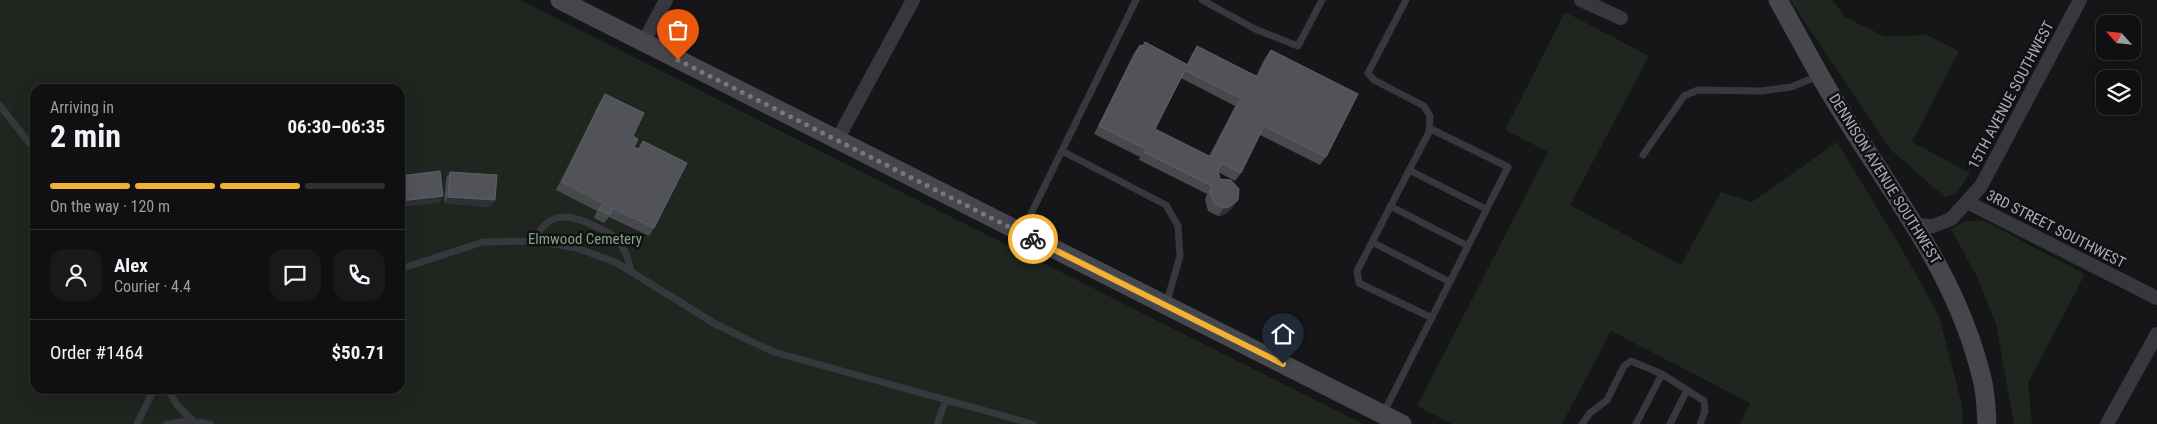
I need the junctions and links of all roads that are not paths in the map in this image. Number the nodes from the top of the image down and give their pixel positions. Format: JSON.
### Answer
{"nodes":[{"id":1,"x":560,"y":0,"type":"edge"},
{"id":2,"x":666,"y":0,"type":"edge"},
{"id":3,"x":913,"y":0,"type":"edge"},
{"id":4,"x":1136,"y":0,"type":"edge"},
{"id":5,"x":1202,"y":0,"type":"edge"},
{"id":6,"x":1322,"y":0,"type":"edge"},
{"id":7,"x":1406,"y":0,"type":"edge"},
{"id":8,"x":1581,"y":0,"type":"edge"},
{"id":9,"x":1778,"y":0,"type":"edge"},
{"id":10,"x":2080,"y":0,"type":"edge"},
{"id":11,"x":1622,"y":18,"type":"dead end"},
{"id":12,"x":643,"y":43,"type":"junction"},
{"id":13,"x":1820,"y":76,"type":"junction"},
{"id":14,"x":0,"y":106,"type":"edge"},
{"id":15,"x":1429,"y":128,"type":"junction"},
{"id":16,"x":838,"y":140,"type":"junction"},
{"id":17,"x":30,"y":144,"type":"edge"},
{"id":18,"x":1062,"y":151,"type":"junction"},
{"id":19,"x":1643,"y":155,"type":"dead end"},
{"id":20,"x":1409,"y":170,"type":"junction"},
{"id":21,"x":1967,"y":202,"type":"junction"},
{"id":22,"x":1390,"y":206,"type":"junction"},
{"id":23,"x":1486,"y":209,"type":"junction"},
{"id":24,"x":1916,"y":225,"type":"junction"},
{"id":25,"x":1021,"y":233,"type":"junction"},
{"id":26,"x":534,"y":241,"type":"junction"},
{"id":27,"x":1372,"y":242,"type":"junction"},
{"id":28,"x":1468,"y":246,"type":"junction"},
{"id":29,"x":405,"y":267,"type":"edge"},
{"id":30,"x":631,"y":270,"type":"junction"},
{"id":31,"x":1450,"y":282,"type":"junction"},
{"id":32,"x":2157,"y":298,"type":"edge"},
{"id":33,"x":1166,"y":306,"type":"junction"},
{"id":34,"x":1432,"y":318,"type":"junction"},
{"id":35,"x":2157,"y":334,"type":"edge"},
{"id":36,"x":1662,"y":374,"type":"junction"},
{"id":37,"x":1687,"y":390,"type":"junction"},
{"id":38,"x":152,"y":394,"type":"edge"},
{"id":39,"x":170,"y":394,"type":"edge"},
{"id":40,"x":946,"y":400,"type":"junction"},
{"id":41,"x":1383,"y":415,"type":"junction"},
{"id":42,"x":194,"y":422,"type":"junction"},
{"id":43,"x":137,"y":424,"type":"edge"},
{"id":44,"x":167,"y":424,"type":"edge"},
{"id":45,"x":210,"y":424,"type":"edge"},
{"id":46,"x":937,"y":424,"type":"edge"},
{"id":47,"x":1033,"y":424,"type":"edge"},
{"id":48,"x":1402,"y":424,"type":"edge"},
{"id":49,"x":1582,"y":424,"type":"edge"},
{"id":50,"x":1636,"y":424,"type":"edge"},
{"id":51,"x":1670,"y":424,"type":"edge"},
{"id":52,"x":1700,"y":424,"type":"edge"},
{"id":53,"x":1987,"y":424,"type":"edge"},
{"id":54,"x":2107,"y":424,"type":"edge"}],
"edges":[{"from":1,"to":12,"type":"main road"},
{"from":2,"to":12,"type":"street"},
{"from":3,"to":16,"type":"street"},
{"from":4,"to":18,"type":"lane"},
{"from":5,"to":6,"type":"lane"},
{"from":7,"to":15,"type":"lane"},
{"from":8,"to":11,"type":"street"},
{"from":9,"to":13,"type":"main road","name":"DENNISON AVENUE SOUTHWEST"},
{"from":10,"to":21,"type":"street","name":"15TH AVENUE SOUTHWEST"},
{"from":12,"to":16,"type":"main road"},
{"from":13,"to":19,"type":"lane"},
{"from":13,"to":24,"type":"main road","name":"DENNISON AVENUE SOUTHWEST"},
{"from":14,"to":17,"type":"lane"},
{"from":15,"to":20,"type":"lane"},
{"from":15,"to":23,"type":"lane"},
{"from":16,"to":25,"type":"main road"},
{"from":18,"to":25,"type":"lane"},
{"from":18,"to":33,"type":"lane"},
{"from":20,"to":22,"type":"lane"},
{"from":20,"to":23,"type":"lane"},
{"from":21,"to":24,"type":"street","name":"3RD STREET SOUTHWEST"},
{"from":21,"to":32,"type":"street","name":"3RD STREET SOUTHWEST"},
{"from":22,"to":27,"type":"lane"},
{"from":22,"to":28,"type":"lane"},
{"from":23,"to":28,"type":"lane"},
{"from":24,"to":53,"type":"main road","name":"DENNISON AVENUE SOUTHWEST"},
{"from":25,"to":33,"type":"main road"},
{"from":26,"to":29,"type":"lane"},
{"from":26,"to":30,"type":"lane"},
{"from":26,"to":30,"type":"lane"},
{"from":27,"to":31,"type":"lane"},
{"from":27,"to":34,"type":"lane"},
{"from":28,"to":31,"type":"lane"},
{"from":30,"to":40,"type":"lane"},
{"from":31,"to":34,"type":"lane"},
{"from":33,"to":41,"type":"main road"},
{"from":34,"to":41,"type":"lane"},
{"from":35,"to":54,"type":"street"},
{"from":36,"to":37,"type":"lane"},
{"from":36,"to":49,"type":"lane"},
{"from":36,"to":50,"type":"lane"},
{"from":37,"to":51,"type":"lane"},
{"from":37,"to":52,"type":"lane"},
{"from":38,"to":43,"type":"lane"},
{"from":39,"to":42,"type":"lane"},
{"from":40,"to":46,"type":"lane"},
{"from":40,"to":47,"type":"lane"},
{"from":41,"to":48,"type":"main road"},
{"from":42,"to":44,"type":"lane"},
{"from":42,"to":45,"type":"lane"}]}
